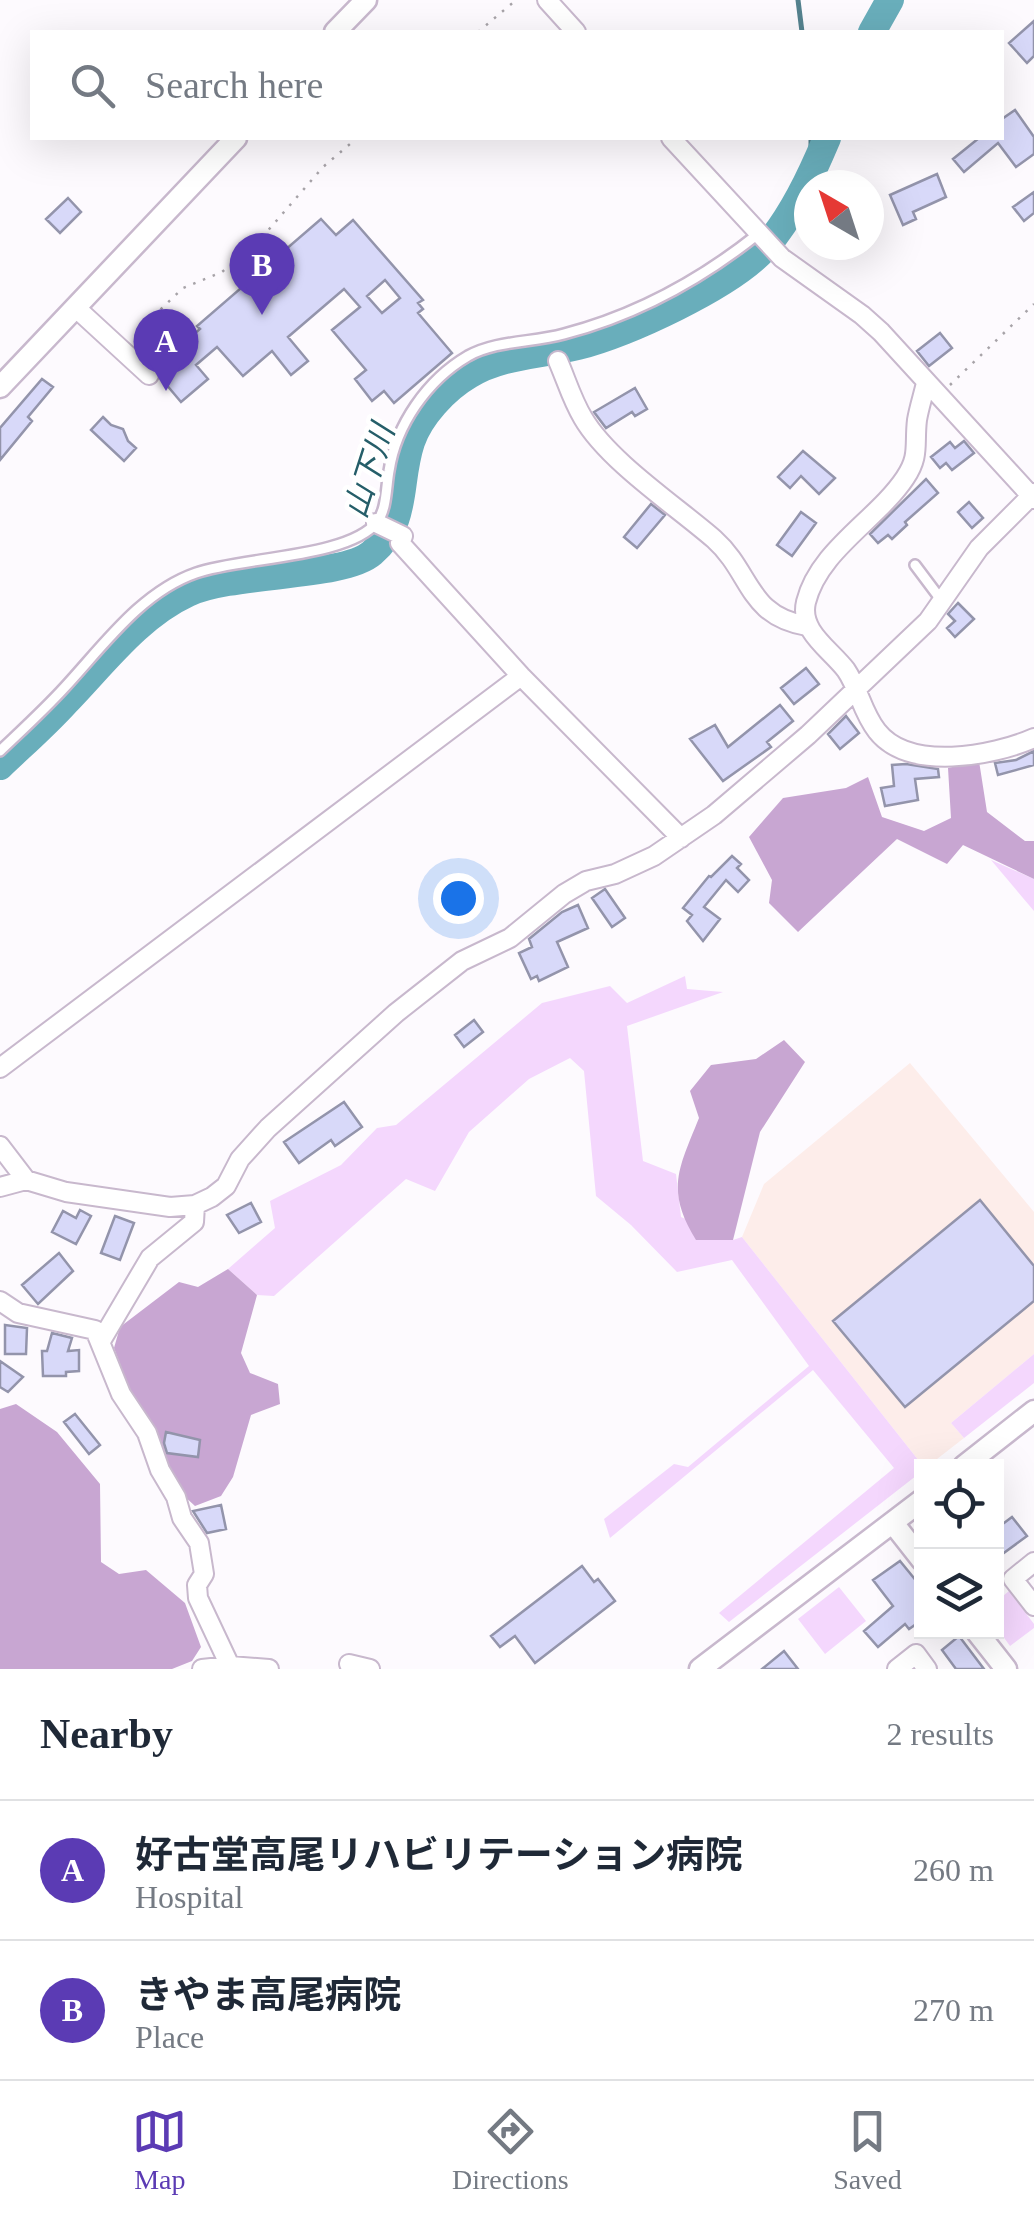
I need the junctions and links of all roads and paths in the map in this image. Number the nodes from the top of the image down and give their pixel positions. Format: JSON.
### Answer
{"nodes":[{"id":1,"x":366,"y":0,"type":"edge"},
{"id":2,"x":516,"y":0,"type":"edge"},
{"id":3,"x":547,"y":0,"type":"edge"},
{"id":4,"x":337,"y":30,"type":"edge"},
{"id":5,"x":480,"y":30,"type":"edge"},
{"id":6,"x":574,"y":30,"type":"edge"},
{"id":7,"x":234,"y":140,"type":"edge"},
{"id":8,"x":355,"y":140,"type":"edge"},
{"id":9,"x":673,"y":140,"type":"edge"},
{"id":10,"x":758,"y":234,"type":"junction"},
{"id":11,"x":1034,"y":304,"type":"edge"},
{"id":12,"x":75,"y":307,"type":"junction"},
{"id":13,"x":558,"y":360,"type":"dead end"},
{"id":14,"x":142,"y":368,"type":"joint"},
{"id":15,"x":0,"y":387,"type":"edge"},
{"id":16,"x":932,"y":390,"type":"junction"},
{"id":17,"x":1033,"y":496,"type":"edge"},
{"id":18,"x":378,"y":524,"type":"junction"},
{"id":19,"x":915,"y":565,"type":"dead end"},
{"id":20,"x":942,"y":601,"type":"junction"},
{"id":21,"x":807,"y":626,"type":"junction"},
{"id":22,"x":520,"y":676,"type":"junction"},
{"id":23,"x":855,"y":689,"type":"junction"},
{"id":24,"x":1034,"y":738,"type":"edge"},
{"id":25,"x":0,"y":750,"type":"edge"},
{"id":26,"x":681,"y":838,"type":"junction"},
{"id":27,"x":0,"y":1068,"type":"edge"},
{"id":28,"x":0,"y":1146,"type":"edge"},
{"id":29,"x":26,"y":1180,"type":"junction"},
{"id":30,"x":0,"y":1187,"type":"edge"},
{"id":31,"x":195,"y":1205,"type":"junction"},
{"id":32,"x":0,"y":1302,"type":"edge"},
{"id":33,"x":101,"y":1342,"type":"junction"},
{"id":34,"x":1034,"y":1411,"type":"edge"},
{"id":35,"x":973,"y":1459,"type":"edge"},
{"id":36,"x":914,"y":1506,"type":"edge"},
{"id":37,"x":892,"y":1523,"type":"junction"},
{"id":38,"x":914,"y":1550,"type":"edge"},
{"id":39,"x":1034,"y":1562,"type":"edge"},
{"id":40,"x":1034,"y":1606,"type":"edge"},
{"id":41,"x":982,"y":1639,"type":"edge"},
{"id":42,"x":348,"y":1664,"type":"dead end"},
{"id":43,"x":230,"y":1666,"type":"junction"},
{"id":44,"x":202,"y":1669,"type":"edge"},
{"id":45,"x":269,"y":1669,"type":"edge"},
{"id":46,"x":370,"y":1669,"type":"edge"},
{"id":47,"x":700,"y":1669,"type":"edge"},
{"id":48,"x":897,"y":1669,"type":"edge"},
{"id":49,"x":927,"y":1669,"type":"edge"},
{"id":50,"x":1006,"y":1669,"type":"edge"}],
"edges":[{"from":1,"to":4,"type":"street"},
{"from":2,"to":5,"type":"path"},
{"from":3,"to":6,"type":"street"},
{"from":7,"to":12,"type":"street"},
{"from":8,"to":14,"type":"path"},
{"from":9,"to":10,"type":"street"},
{"from":10,"to":16,"type":"street"},
{"from":10,"to":18,"type":"lane"},
{"from":11,"to":16,"type":"path"},
{"from":12,"to":14,"type":"street"},
{"from":12,"to":15,"type":"street"},
{"from":13,"to":21,"type":"street"},
{"from":16,"to":17,"type":"street"},
{"from":16,"to":21,"type":"street"},
{"from":17,"to":20,"type":"street"},
{"from":18,"to":22,"type":"street"},
{"from":18,"to":25,"type":"lane"},
{"from":19,"to":20,"type":"lane"},
{"from":20,"to":23,"type":"street"},
{"from":21,"to":23,"type":"street"},
{"from":22,"to":26,"type":"street"},
{"from":22,"to":27,"type":"street"},
{"from":23,"to":24,"type":"street"},
{"from":23,"to":26,"type":"street"},
{"from":26,"to":31,"type":"street"},
{"from":28,"to":29,"type":"street"},
{"from":29,"to":30,"type":"street"},
{"from":29,"to":31,"type":"street"},
{"from":31,"to":33,"type":"street"},
{"from":32,"to":33,"type":"street"},
{"from":33,"to":43,"type":"street"},
{"from":34,"to":35,"type":"street"},
{"from":36,"to":37,"type":"street"},
{"from":37,"to":38,"type":"street"},
{"from":37,"to":47,"type":"street"},
{"from":39,"to":40,"type":"street"},
{"from":41,"to":50,"type":"street"},
{"from":42,"to":46,"type":"street"},
{"from":43,"to":44,"type":"street"},
{"from":43,"to":45,"type":"street"},
{"from":48,"to":49,"type":"street"}]}
